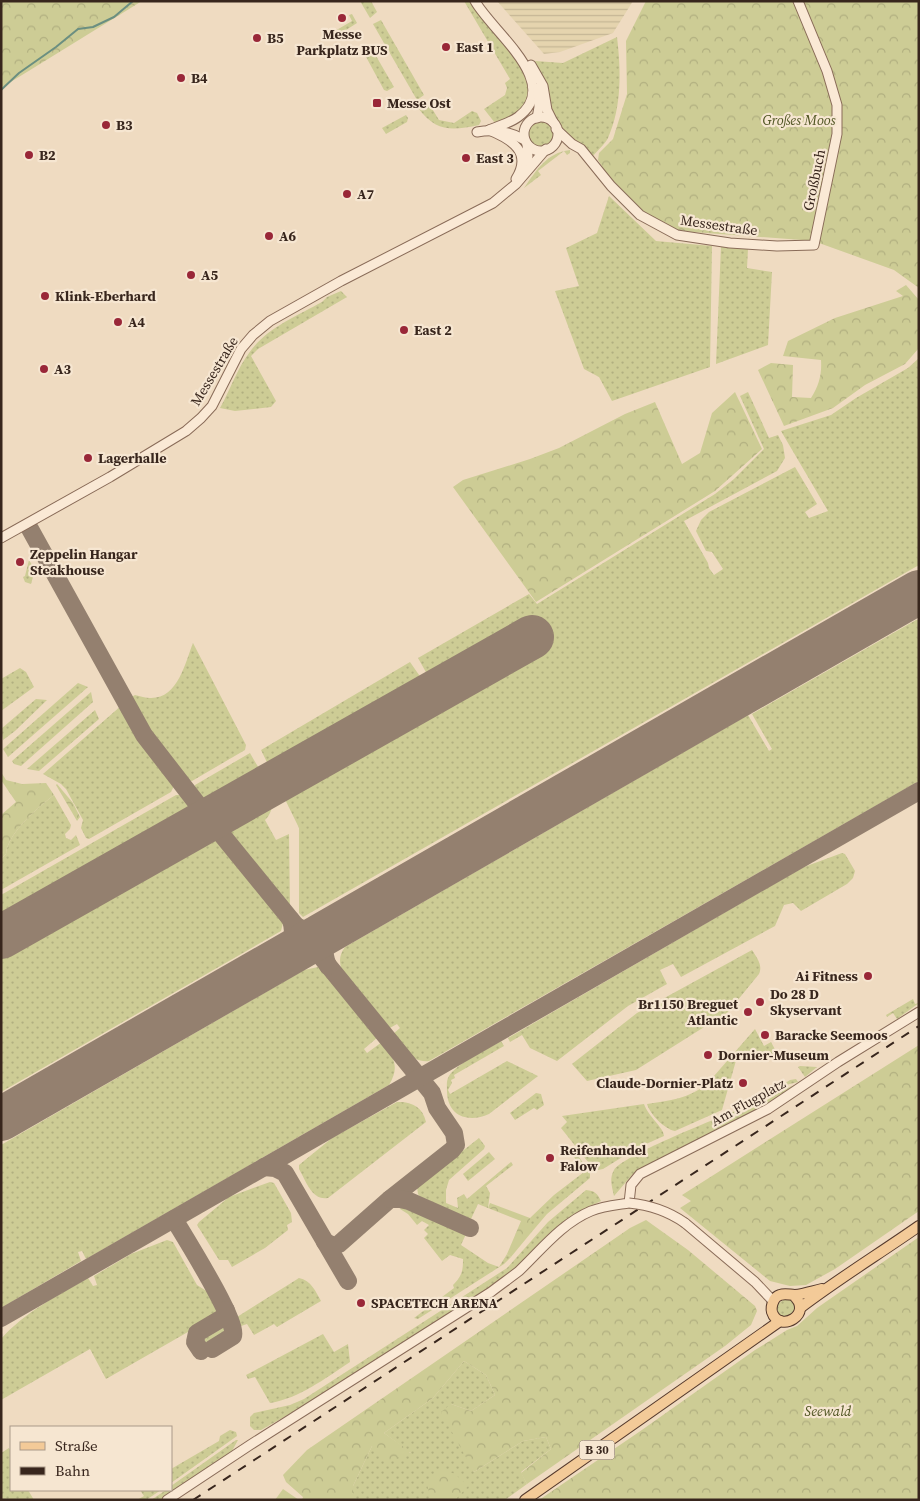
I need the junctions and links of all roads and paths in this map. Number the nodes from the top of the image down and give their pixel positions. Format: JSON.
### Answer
{"nodes":[{"id":1,"x":476,"y":1,"type":"edge"},
{"id":2,"x":798,"y":1,"type":"edge"},
{"id":3,"x":537,"y":78,"type":"junction"},
{"id":4,"x":537,"y":118,"type":"junction"},
{"id":5,"x":527,"y":124,"type":"junction"},
{"id":6,"x":554,"y":125,"type":"junction"},
{"id":7,"x":489,"y":130,"type":"junction"},
{"id":8,"x":477,"y":132,"type":"dead end"},
{"id":9,"x":526,"y":142,"type":"junction"},
{"id":10,"x":572,"y":144,"type":"junction"},
{"id":11,"x":550,"y":147,"type":"junction"},
{"id":12,"x":525,"y":172,"type":"junction"},
{"id":13,"x":506,"y":194,"type":"junction"},
{"id":14,"x":777,"y":246,"type":"joint"},
{"id":15,"x":1,"y":538,"type":"edge"},
{"id":16,"x":919,"y":1012,"type":"edge"},
{"id":17,"x":629,"y":1203,"type":"junction"},
{"id":18,"x":919,"y":1226,"type":"edge"},
{"id":19,"x":825,"y":1288,"type":"junction"},
{"id":20,"x":792,"y":1295,"type":"junction"},
{"id":21,"x":777,"y":1298,"type":"junction"},
{"id":22,"x":800,"y":1308,"type":"junction"},
{"id":23,"x":773,"y":1313,"type":"junction"},
{"id":24,"x":780,"y":1321,"type":"junction"},
{"id":25,"x":756,"y":1338,"type":"junction"},
{"id":26,"x":167,"y":1500,"type":"edge"},
{"id":27,"x":526,"y":1500,"type":"edge"}],
"edges":[{"from":1,"to":3,"type":"street"},
{"from":1,"to":7,"type":"street"},
{"from":2,"to":14,"type":"street","name":"Großbuch"},
{"from":3,"to":4,"type":"street"},
{"from":3,"to":6,"type":"street"},
{"from":4,"to":5,"type":"street"},
{"from":4,"to":6,"type":"street"},
{"from":5,"to":7,"type":"street"},
{"from":5,"to":9,"type":"street"},
{"from":6,"to":10,"type":"street","name":"Messestraße"},
{"from":6,"to":11,"type":"street"},
{"from":7,"to":8,"type":"street"},
{"from":7,"to":9,"type":"street"},
{"from":7,"to":13,"type":"street"},
{"from":9,"to":11,"type":"street"},
{"from":9,"to":12,"type":"street"},
{"from":10,"to":11,"type":"street"},
{"from":10,"to":14,"type":"street","name":"Messestraße"},
{"from":11,"to":12,"type":"street","name":"Messestraße"},
{"from":12,"to":13,"type":"street","name":"Messestraße"},
{"from":13,"to":15,"type":"street","name":"Messestraße"},
{"from":16,"to":17,"type":"street","name":"Am Flugplatz"},
{"from":17,"to":21,"type":"street","bridge":true},
{"from":17,"to":26,"type":"street"},
{"from":18,"to":19,"type":"main road","number":"B 30"},
{"from":19,"to":20,"type":"main road","number":"B 30"},
{"from":19,"to":22,"type":"main road","number":"B 30"},
{"from":20,"to":21,"type":"main road","number":"B 30"},
{"from":20,"to":22,"type":"main road"},
{"from":21,"to":23,"type":"main road"},
{"from":22,"to":24,"type":"main road","number":"B 30"},
{"from":23,"to":24,"type":"main road"},
{"from":23,"to":25,"type":"main road","number":"B 30"},
{"from":24,"to":25,"type":"main road","number":"B 30"},
{"from":25,"to":27,"type":"main road","number":"B 30"}]}
